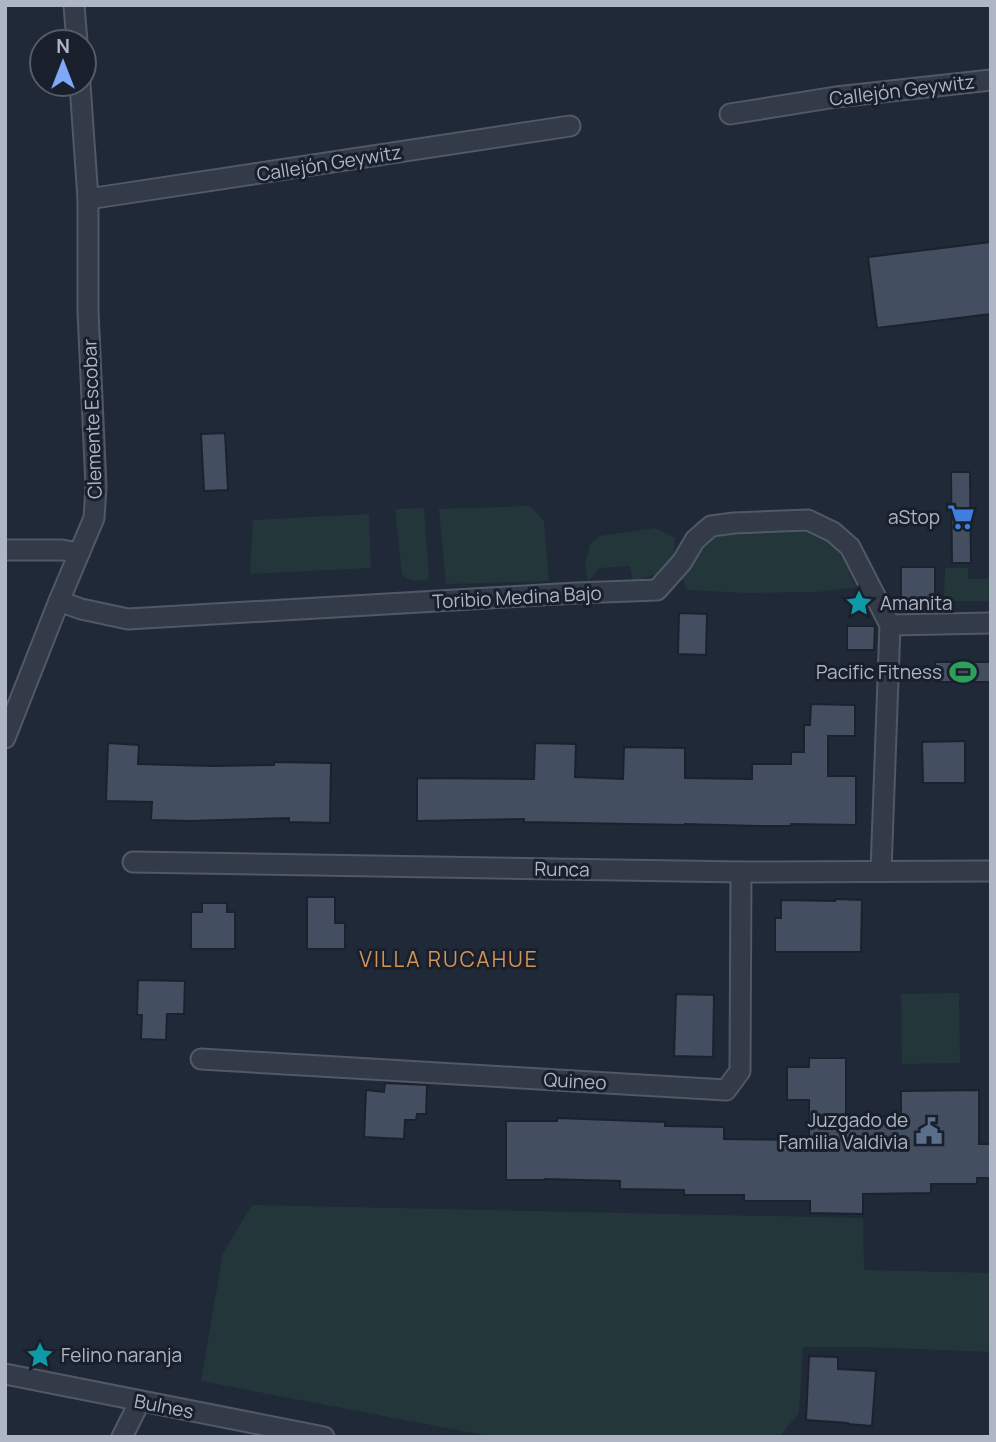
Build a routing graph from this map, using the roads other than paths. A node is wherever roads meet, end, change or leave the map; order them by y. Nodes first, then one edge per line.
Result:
1 (78, 6) edge
2 (77, 28) edge
3 (991, 80) edge
4 (81, 98) edge
5 (730, 114) dead end
6 (570, 126) dead end
7 (88, 200) junction
8 (5, 550) edge
9 (79, 553) junction
10 (59, 601) junction
11 (991, 623) edge
12 (890, 625) junction
13 (5, 737) edge
14 (133, 862) dead end
15 (881, 871) junction
16 (991, 871) edge
17 (741, 872) junction
18 (201, 1059) dead end
19 (5, 1374) edge
20 (140, 1401) junction
21 (122, 1437) edge
22 (324, 1437) edge

1 - 2 street
3 - 5 street, Callejón Geywitz
4 - 7 street, Clemente Escobar
6 - 7 street, Callejón Geywitz
7 - 9 street, Clemente Escobar
8 - 9 street
9 - 10 street, Clemente Escobar
10 - 12 street, Toribio Medina Bajo
10 - 13 street, Clemente Escobar
11 - 12 street
12 - 15 street
14 - 17 street, Runca
15 - 16 street, Runca
15 - 17 street, Runca
17 - 18 street, Quineo
19 - 20 street, Bulnes
20 - 21 street
20 - 22 street, Bulnes

